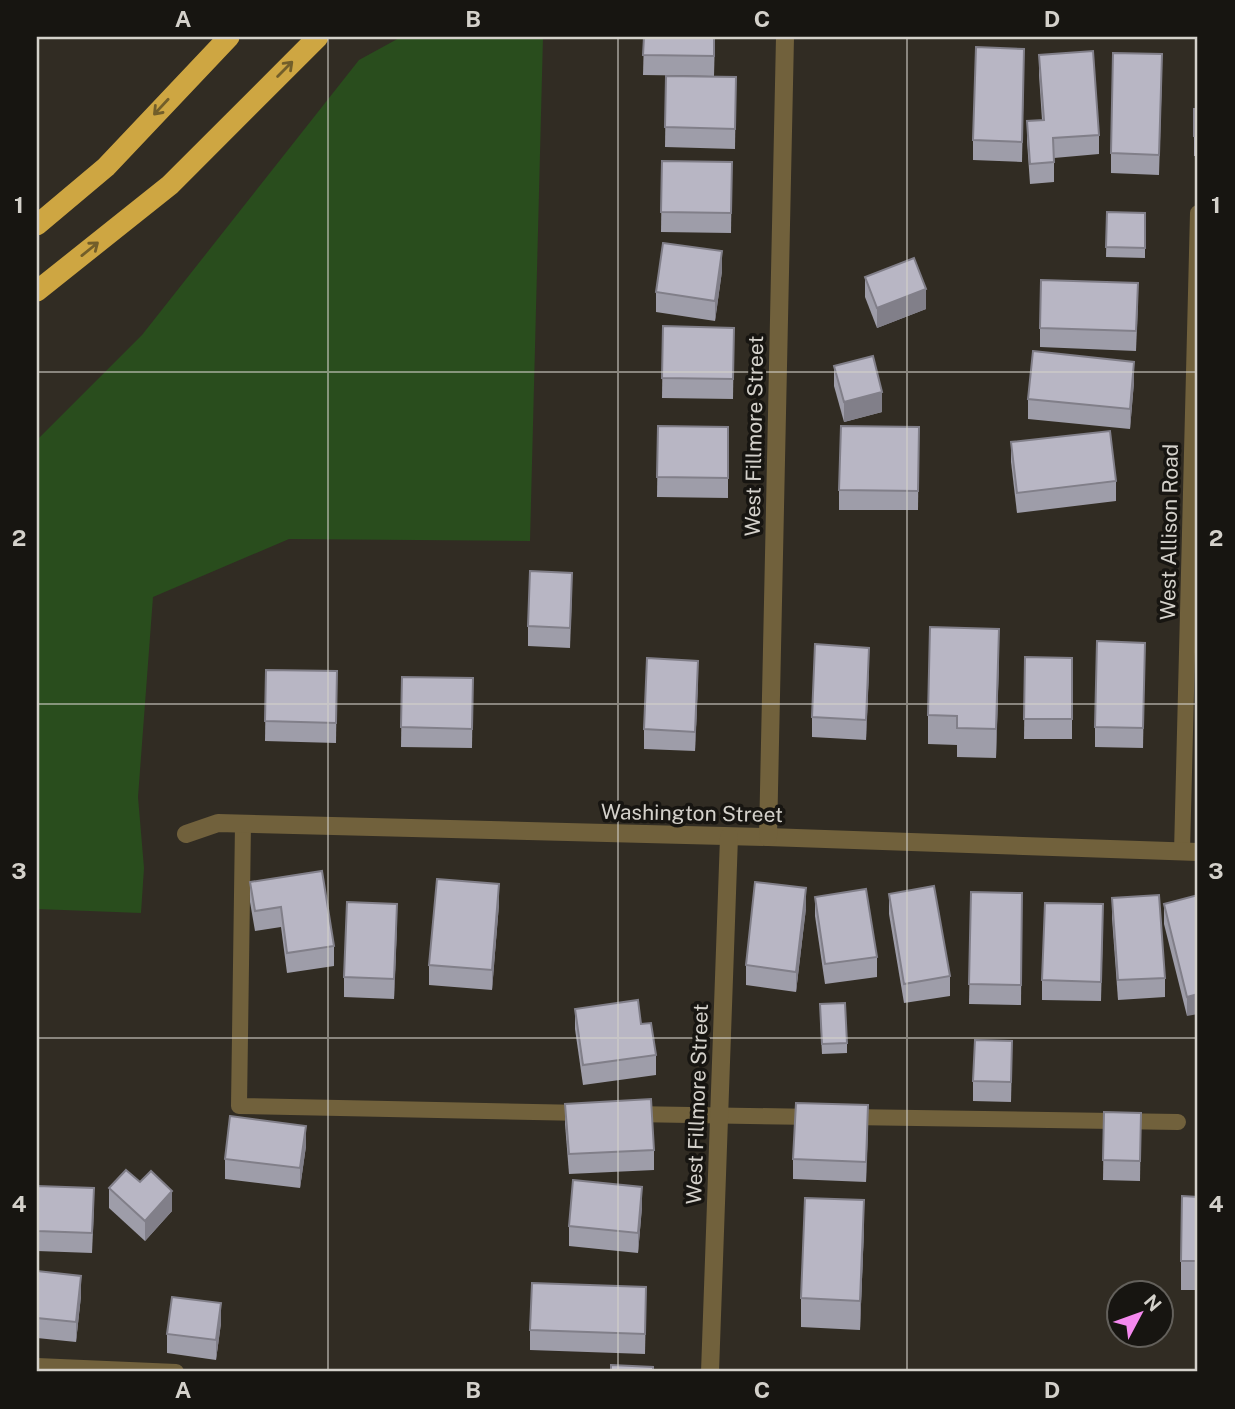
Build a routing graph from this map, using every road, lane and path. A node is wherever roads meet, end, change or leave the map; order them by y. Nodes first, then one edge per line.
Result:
1 (229, 37) edge
2 (318, 37) edge
3 (785, 37) edge
4 (1198, 212) edge
5 (37, 225) edge
6 (37, 291) edge
7 (243, 824) junction
8 (186, 835) dead end
9 (729, 837) junction
10 (768, 837) junction
11 (1190, 852) edge
12 (719, 1115) junction
13 (1178, 1122) dead end
14 (37, 1366) edge
15 (176, 1372) edge
16 (710, 1372) edge

1 -> 5 highway
6 -> 2 highway
3 - 10 street, West Fillmore Street
4 - 11 lane, West Allison Road
7 - 8 street, Washington Street
7 - 9 street, Washington Street
7 - 12 lane
9 - 10 street, Washington Street
9 - 12 street, West Fillmore Street
10 - 11 street, Washington Street
12 - 13 lane
12 - 16 street, West Fillmore Street
14 - 15 lane

